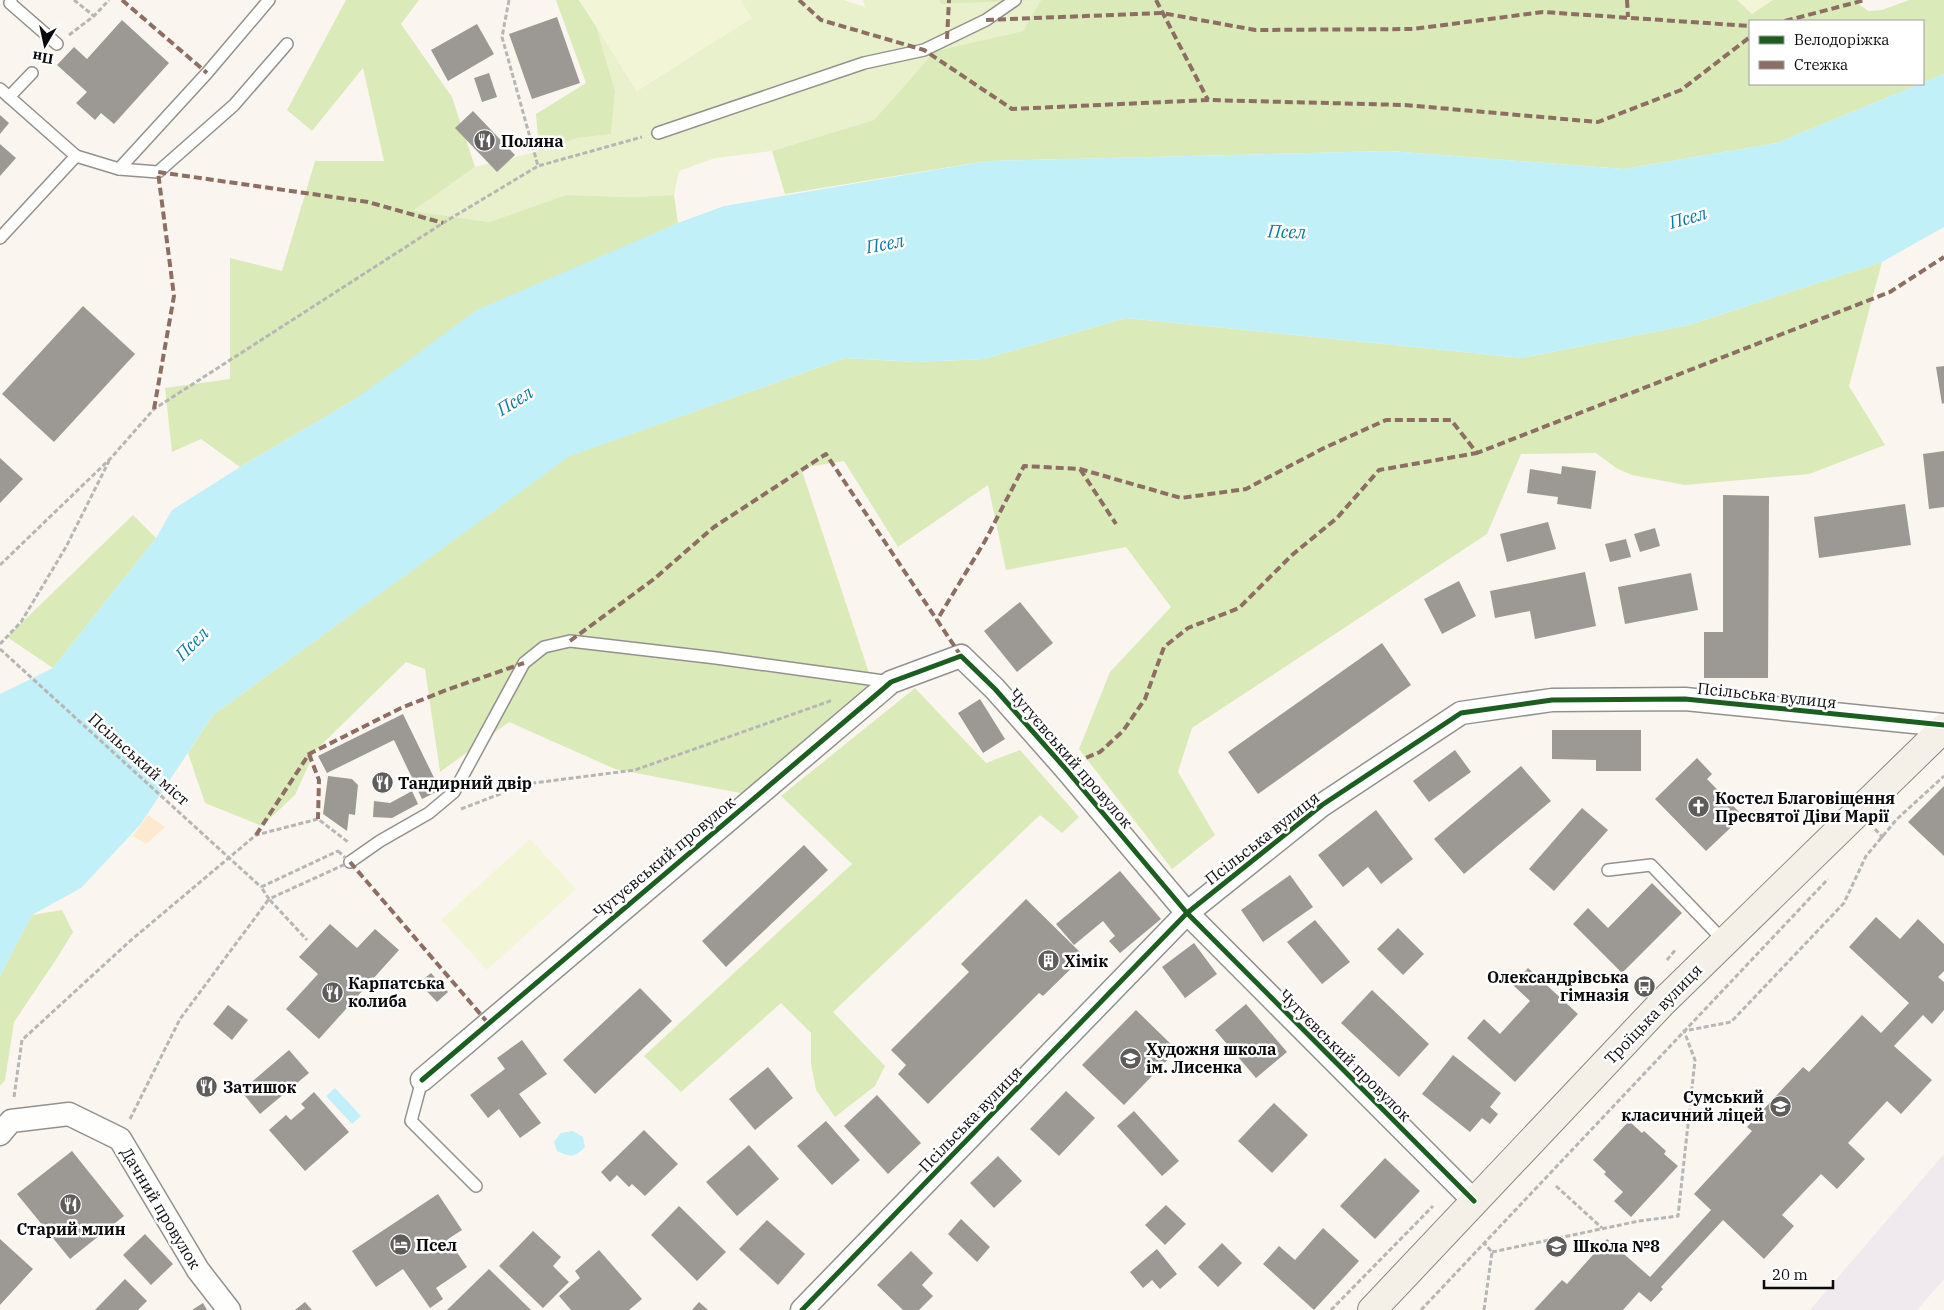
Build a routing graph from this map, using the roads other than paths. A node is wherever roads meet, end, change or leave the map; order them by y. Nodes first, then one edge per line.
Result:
1 (11, 0) edge
2 (269, 0) edge
3 (1015, 0) edge
4 (57, 44) dead end
5 (287, 44) dead end
6 (32, 73) dead end
7 (0, 89) edge
8 (9, 97) junction
9 (658, 133) road end
10 (76, 156) junction
11 (119, 168) junction
12 (0, 238) edge
13 (891, 682) junction
14 (1944, 727) edge
15 (350, 862) road end
16 (1608, 870) dead end
17 (1187, 913) junction
18 (1724, 941) junction
19 (422, 1080) joint
20 (5, 1127) edge
21 (476, 1186) dead end
22 (1474, 1202) junction
23 (229, 1310) edge
24 (802, 1310) edge
25 (1372, 1310) edge

1 - 4 lane
2 - 11 lane
3 - 9 lane
5 - 11 lane
6 - 8 lane
7 - 8 lane
8 - 10 lane
10 - 11 lane
10 - 12 lane
13 - 15 lane
13 - 17 street, Чугуєвський провулок
13 - 19 street, Чугуєвський провулок
14 - 17 street, Псільська вулиця
14 - 18 main road, Троїцька вулиця
16 - 18 lane
17 - 22 street, Чугуєвський провулок
17 - 24 street, Псільська вулиця
18 - 22 main road, Троїцька вулиця
19 - 21 lane
20 - 23 street, Дачний провулок
22 - 25 main road, Троїцька вулиця

